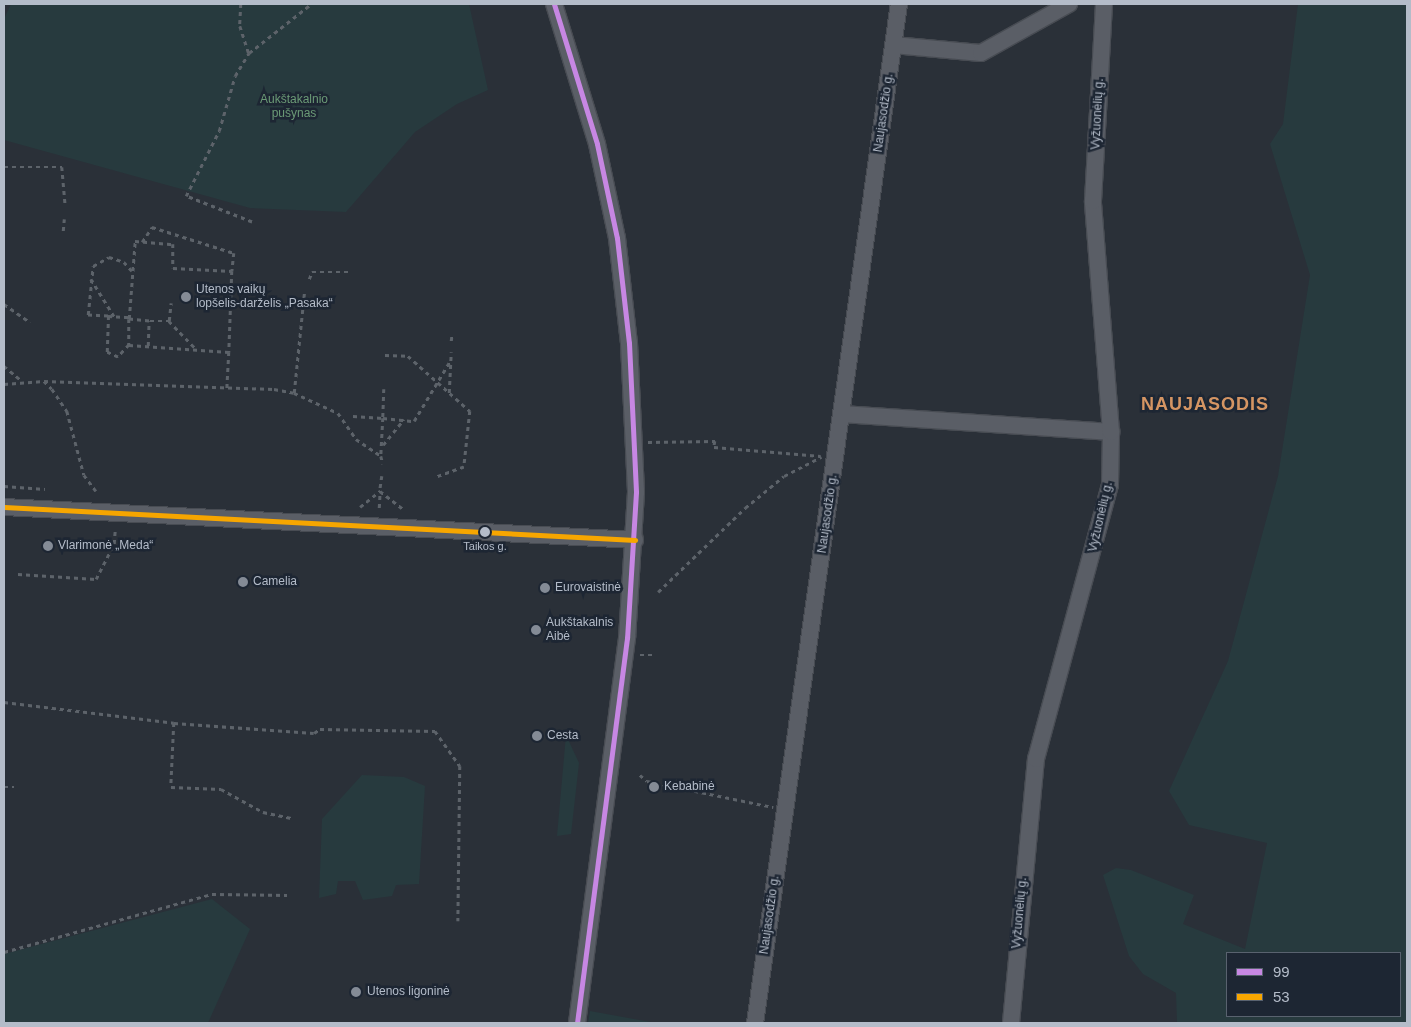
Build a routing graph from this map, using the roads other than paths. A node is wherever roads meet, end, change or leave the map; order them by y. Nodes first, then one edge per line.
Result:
1 (554, 4) edge
2 (899, 4) edge
3 (1069, 4) edge
4 (1104, 4) edge
5 (893, 45) junction
6 (842, 414) junction
7 (1111, 432) junction
8 (4, 507) edge
9 (635, 540) junction
10 (577, 1023) edge
11 (755, 1023) edge
12 (1011, 1023) edge

1 - 9 street
2 - 5 street, Naujasodžio g.
3 - 5 street
4 - 7 street, Vyžuonėlių g.
5 - 6 street, Naujasodžio g.
6 - 7 street
6 - 11 street, Naujasodžio g.
7 - 12 street, Vyžuonėlių g.
8 - 9 street
9 - 10 street

